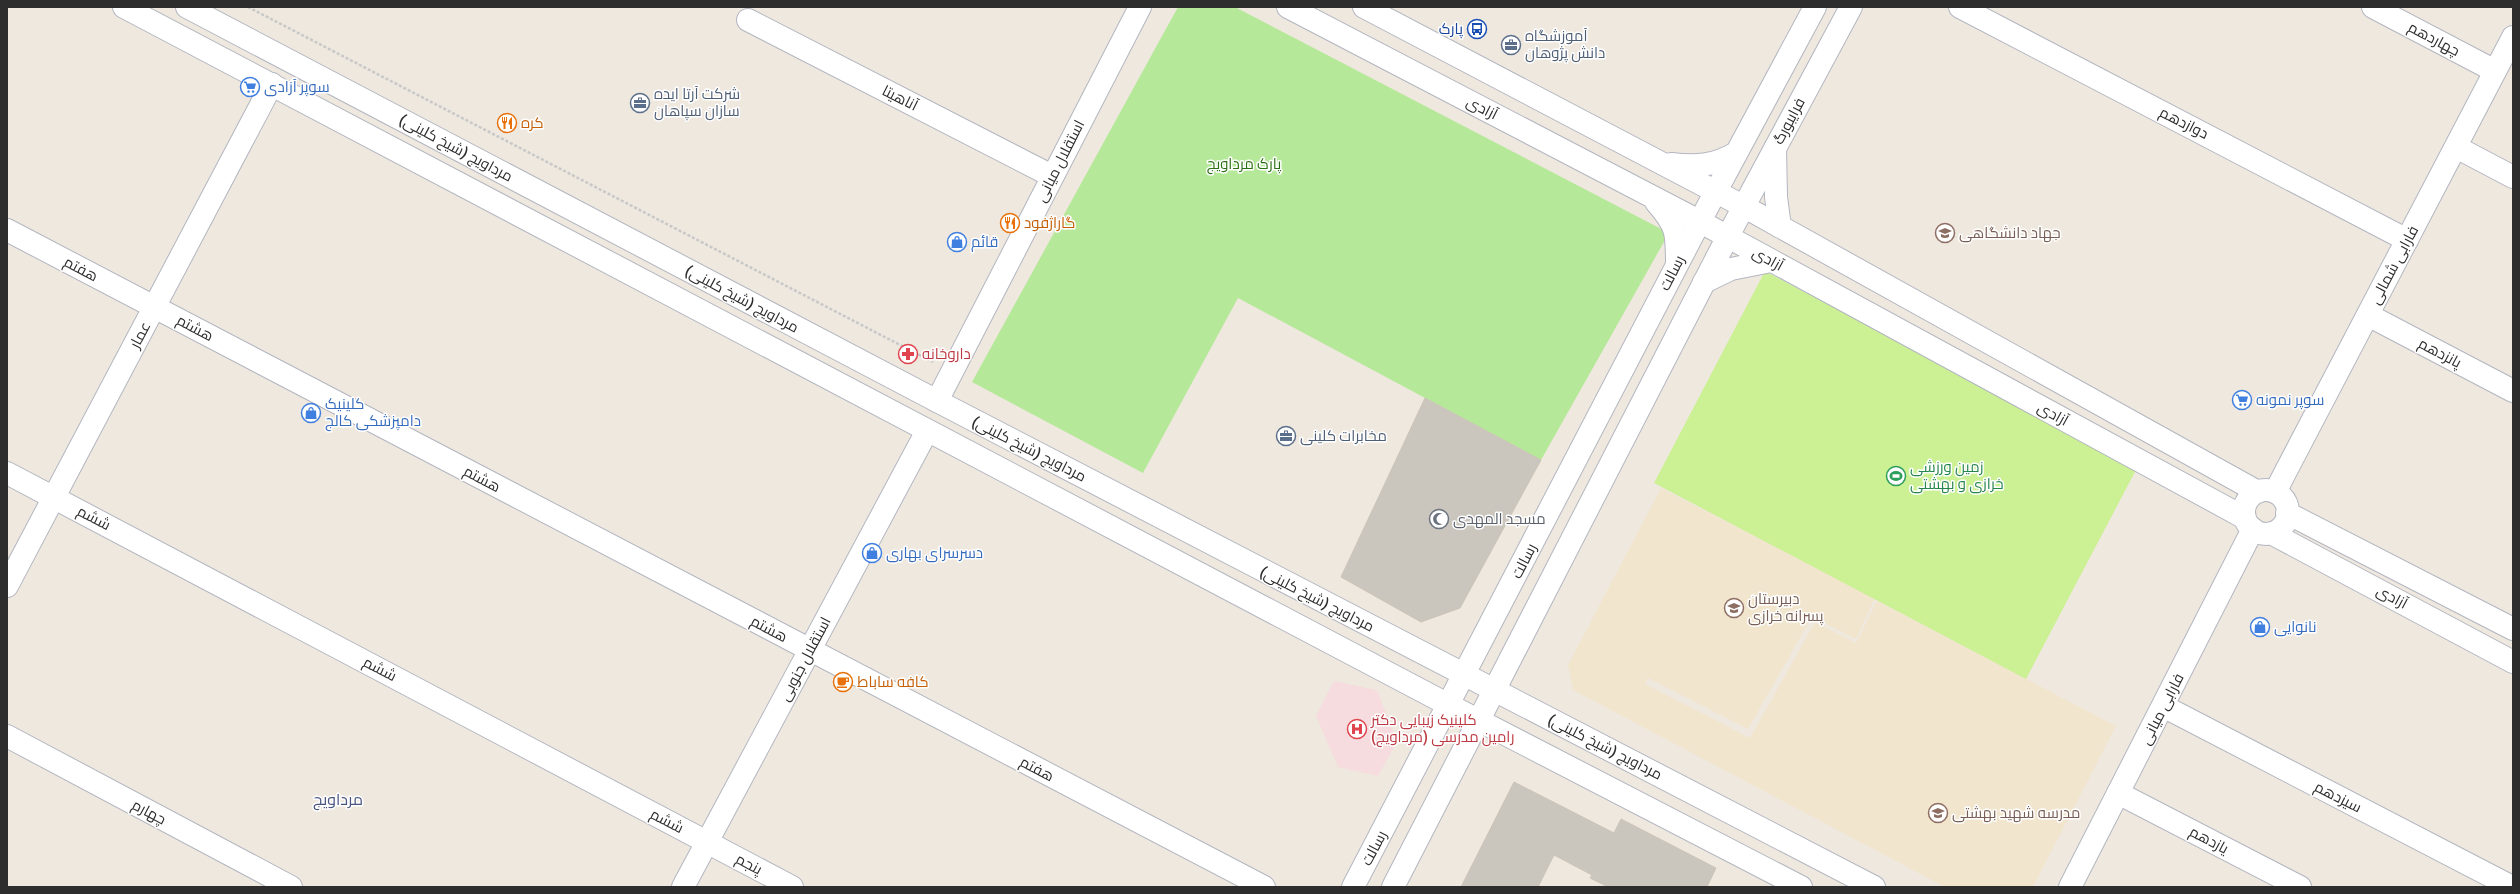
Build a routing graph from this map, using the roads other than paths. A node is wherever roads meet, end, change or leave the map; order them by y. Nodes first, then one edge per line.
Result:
1 (124, 7) edge
2 (187, 7) edge
3 (1140, 7) edge
4 (1288, 7) edge
5 (1364, 7) edge
6 (1815, 7) edge
7 (1851, 7) edge
8 (1960, 7) edge
9 (2372, 7) edge
10 (748, 20) dead end
11 (2513, 37) edge
12 (2495, 71) junction
13 (272, 84) junction
14 (1776, 146) junction
15 (2456, 147) junction
16 (1736, 153) junction
17 (1661, 163) junction
18 (1052, 176) junction
19 (2513, 177) edge
20 (1716, 192) junction
21 (1652, 196) junction
22 (1743, 206) junction
23 (1700, 221) junction
24 (1780, 227) junction
25 (7, 230) edge
26 (1728, 236) junction
27 (2407, 240) junction
28 (1771, 261) junction
29 (1677, 264) junction
30 (1704, 282) junction
31 (155, 307) junction
32 (2368, 315) junction
33 (2513, 392) edge
34 (937, 401) junction
35 (927, 431) junction
36 (7, 473) edge
37 (2266, 492) junction
38 (54, 497) junction
39 (2288, 513) junction
40 (2256, 527) junction
41 (7, 586) edge
42 (2513, 629) edge
43 (810, 650) junction
44 (2513, 662) edge
45 (1464, 676) junction
46 (1494, 691) junction
47 (1450, 705) junction
48 (2164, 706) junction
49 (1480, 721) junction
50 (7, 736) edge
51 (2118, 792) junction
52 (706, 842) junction
53 (291, 887) edge
54 (683, 887) edge
55 (792, 887) edge
56 (1264, 887) edge
57 (1353, 887) edge
58 (1393, 887) edge
59 (1801, 887) edge
60 (1874, 887) edge
61 (2070, 887) edge
62 (2300, 887) edge
63 (2512, 887) edge

1 - 13 street, مرداویج (شیخ کلینی)
2 - 34 street, مرداویج (شیخ کلینی)
3 - 18 street, استقلال میانی
4 - 21 street, آزادی
5 - 17 street, آزادی
6 - 16 street, فرایبورگ
7 - 14 street, فرایبورگ
8 - 27 street, دوازدهم
9 - 12 street, چهاردهم
10 - 18 street, آناهیتا
11 - 12 street, فارابی شمالی
12 - 15 street, فارابی شمالی
13 - 31 street, عمار
13 - 35 street, مرداویج (شیخ کلینی)
14 - 22 street, فرایبورگ
14 - 24 street
15 - 19 street
15 - 27 street, فارابی شمالی
16 - 17 street
16 - 20 street, فرایبورگ
17 - 20 street, آزادی
18 - 34 street, استقلال میانی
20 - 22 street, آزادی
20 - 23 street, رسالت
21 - 23 street, آزادی
21 - 29 street
22 - 24 street, آزادی
22 - 26 street, فرایبورگ
23 - 26 street, آزادی
23 - 29 street, رسالت
24 - 37 street, آزادی
25 - 31 street, هفتم
26 - 28 street, آزادی
26 - 30 street
27 - 32 street, فارابی شمالی
28 - 30 street
28 - 40 street, آزادی
29 - 45 street, رسالت
30 - 46 street
31 - 38 street, عمار
31 - 43 street, هشتم
32 - 33 street, پانزدهم
32 - 37 street, فارابی شمالی
34 - 45 street, مرداویج (شیخ کلینی)
35 - 43 street, استقلال جنوبی
35 - 47 street, مرداویج (شیخ کلینی)
36 - 38 street
37 - 39 street
37 - 40 street
38 - 41 street, عمار
38 - 52 street, ششم
39 - 40 street
39 - 42 street, آزادی
40 - 44 street, آزادی
40 - 48 street, فارابی میانی
43 - 52 street, استقلال جنوبی
43 - 56 street, هفتم
45 - 46 street, مرداویج (شیخ کلینی)
45 - 47 street, رسالت
46 - 49 street
46 - 60 street, مرداویج (شیخ کلینی)
47 - 49 street, مرداویج (شیخ کلینی)
47 - 57 street, رسالت
48 - 51 street, فارابی میانی
48 - 63 street, سیزدهم
49 - 58 street
49 - 59 street, مرداویج (شیخ کلینی)
50 - 53 street, چهارم
51 - 61 street, فارابی میانی
51 - 62 street, یازدهم
52 - 54 street, استقلال جنوبی
52 - 55 street, پنجم

